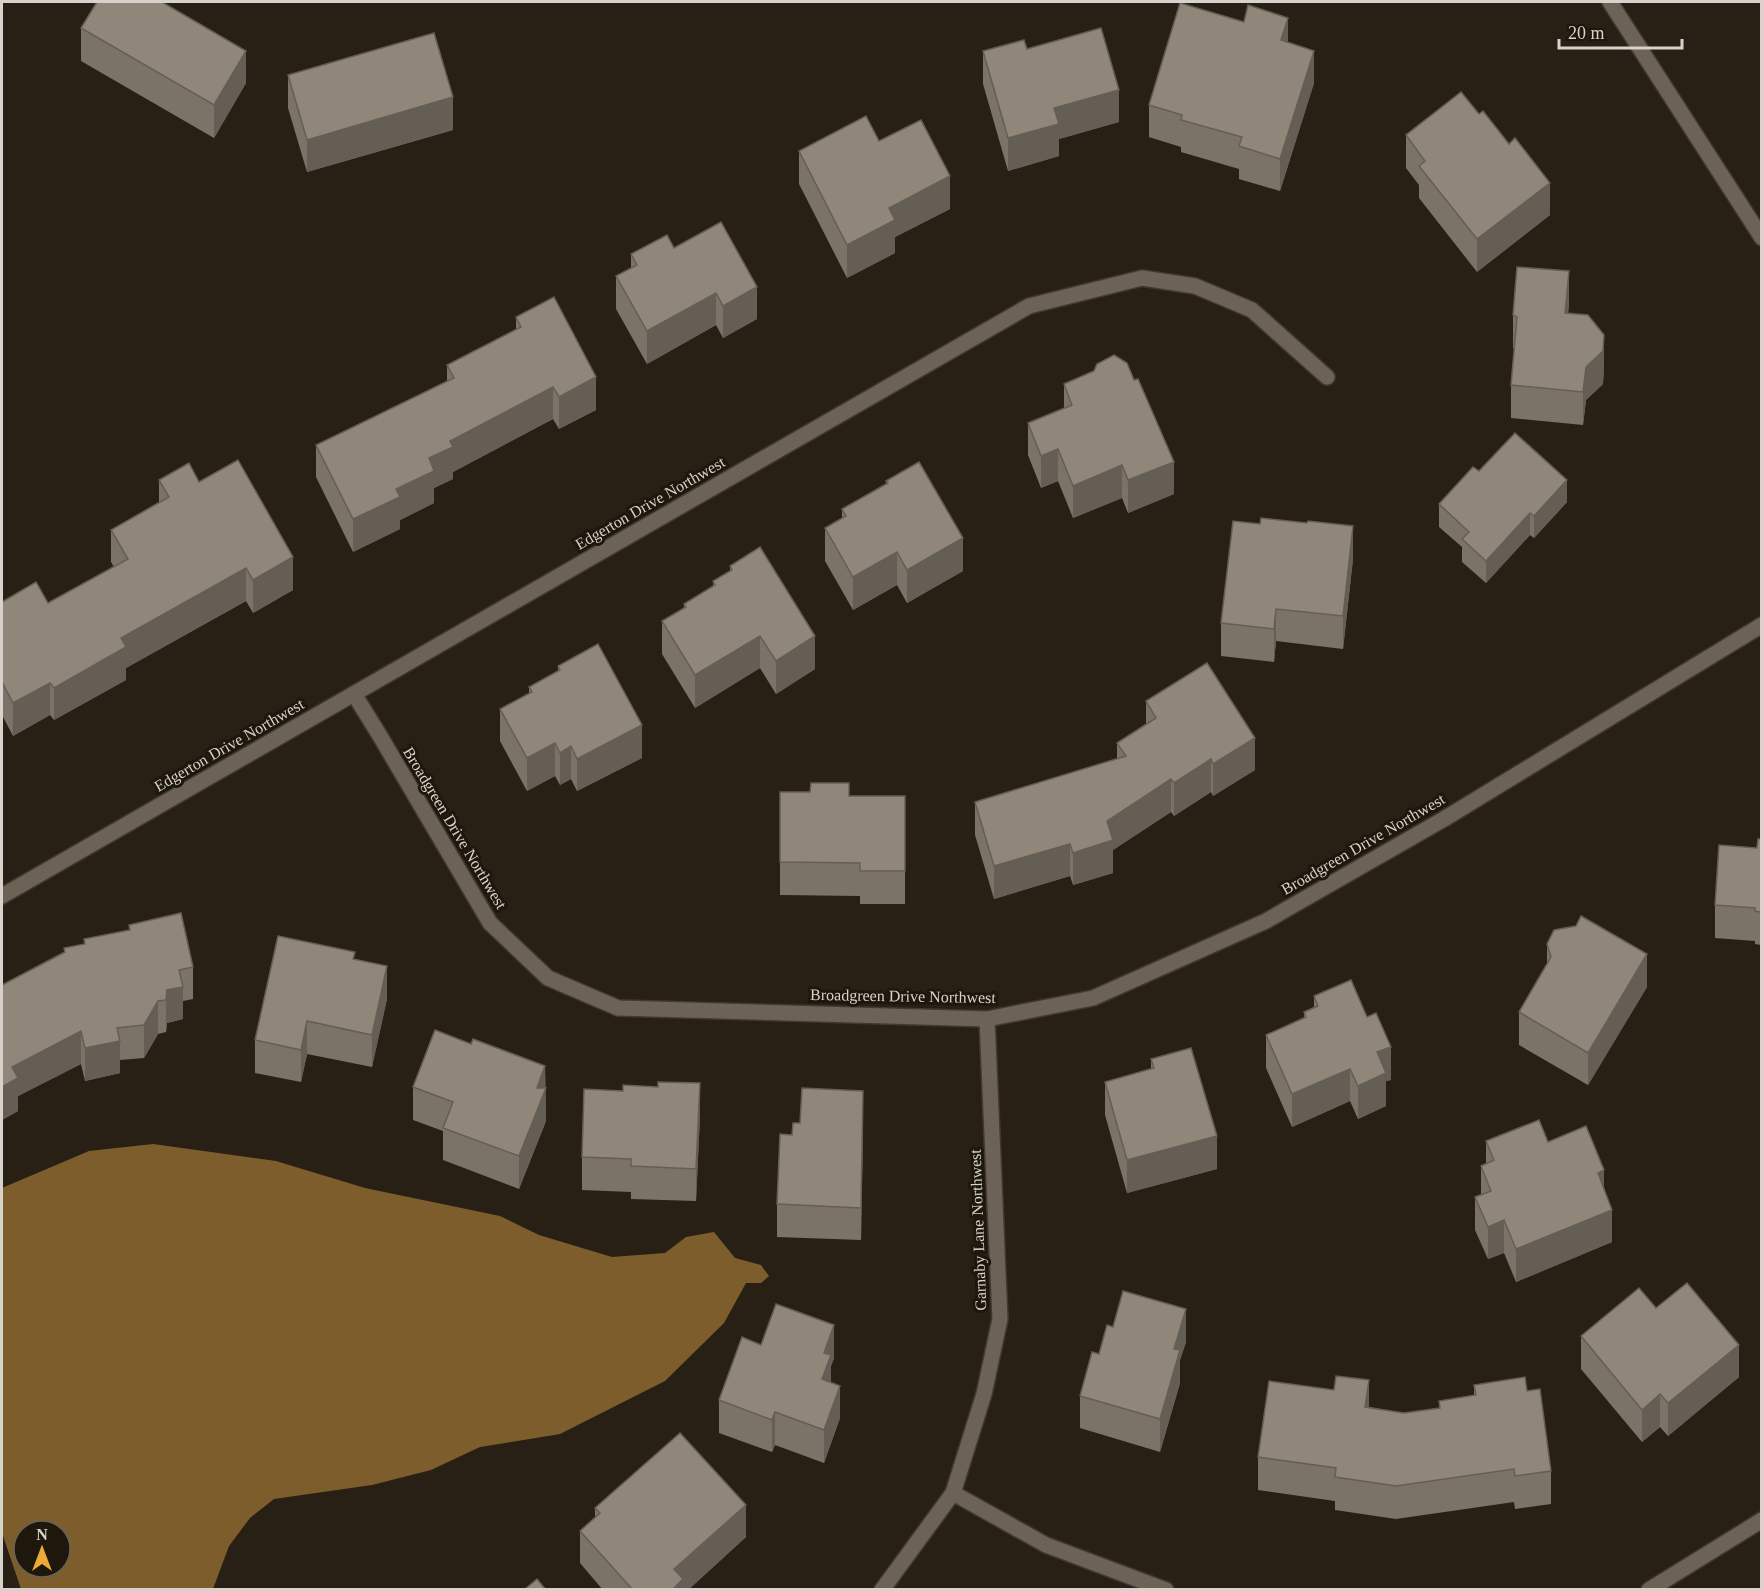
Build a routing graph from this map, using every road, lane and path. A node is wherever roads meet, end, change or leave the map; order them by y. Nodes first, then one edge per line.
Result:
1 (1610, 2) edge
2 (1761, 238) edge
3 (1328, 377) dead end
4 (1761, 625) edge
5 (354, 694) junction
6 (2, 896) edge
7 (987, 1019) junction
8 (953, 1494) junction
9 (1761, 1520) edge
10 (882, 1590) edge
11 (1166, 1590) edge
12 (1649, 1590) edge

1 - 2 street
3 - 5 street, Edgerton Drive Northwest
4 - 7 street, Broadgreen Drive Northwest
5 - 6 street, Edgerton Drive Northwest
5 - 7 street, Broadgreen Drive Northwest
7 - 8 street, Garnaby Lane Northwest
8 - 10 street, Garnaby Lane Northwest
8 - 11 street
9 - 12 street

